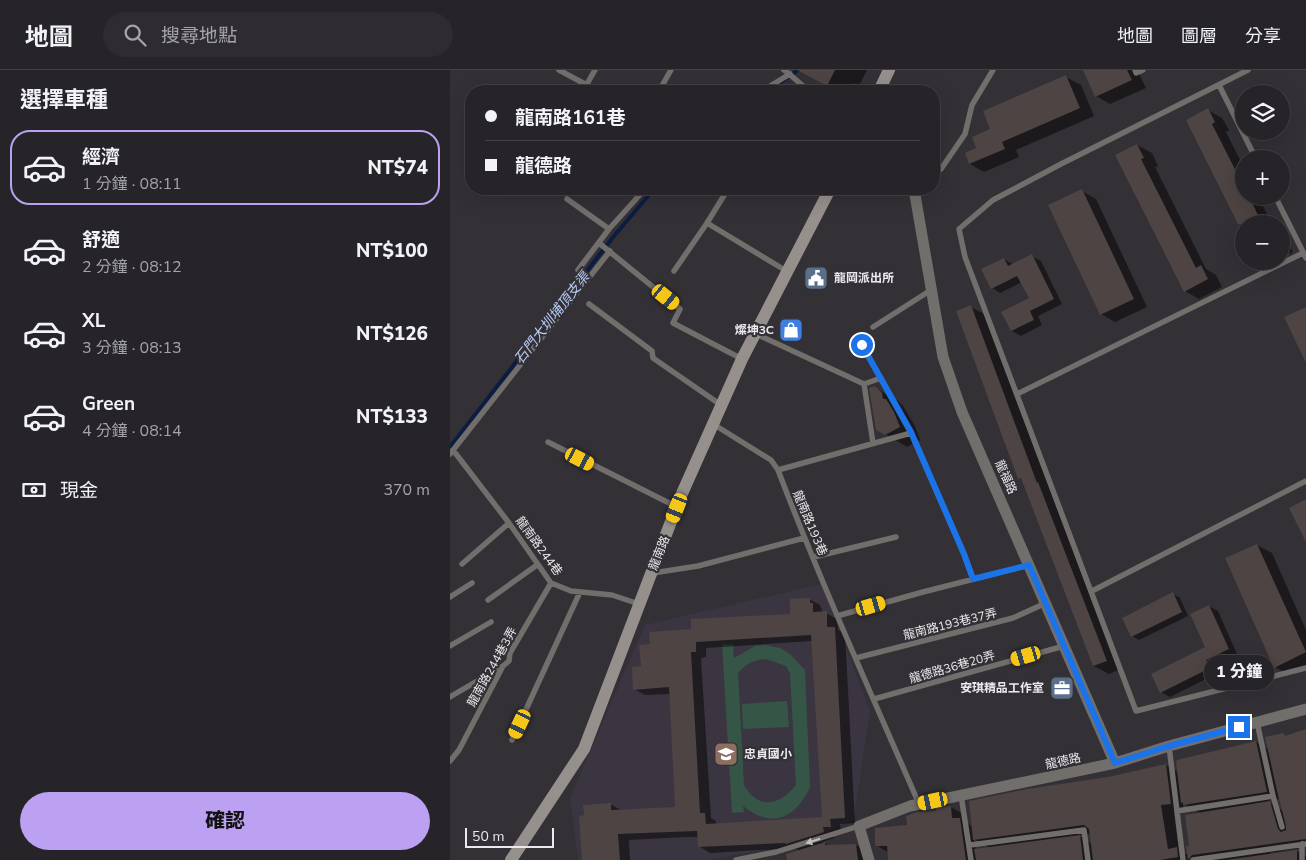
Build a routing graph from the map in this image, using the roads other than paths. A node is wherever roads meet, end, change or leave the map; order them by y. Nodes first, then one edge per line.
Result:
1 (559, 70) edge
2 (595, 70) edge
3 (671, 70) edge
4 (784, 70) edge
5 (889, 70) edge
6 (993, 70) edge
7 (1135, 70) edge
8 (1144, 70) edge
9 (1248, 70) edge
10 (790, 74) junction
11 (587, 85) joint
12 (662, 85) edge
13 (772, 85) edge
14 (799, 85) edge
15 (882, 85) edge
16 (1219, 85) junction
17 (1252, 150) edge
18 (941, 170) dead end
19 (640, 195) edge
20 (724, 195) edge
21 (827, 195) edge
22 (915, 195) edge
23 (567, 199) dead end
24 (1280, 205) edge
25 (707, 223) junction
26 (610, 230) junction
27 (599, 243) junction
28 (610, 251) junction
29 (1305, 255) edge
30 (578, 270) dead end
31 (674, 271) dead end
32 (788, 272) junction
33 (931, 290) junction
34 (588, 304) dead end
35 (873, 327) dead end
36 (756, 334) junction
37 (862, 345) dead end
38 (742, 359) junction
39 (881, 378) junction
40 (864, 384) junction
41 (1017, 394) junction
42 (721, 405) junction
43 (713, 424) junction
44 (911, 432) junction
45 (548, 442) dead end
46 (873, 443) junction
47 (452, 452) edge
48 (778, 470) junction
49 (1306, 481) edge
50 (677, 508) junction
51 (509, 523) junction
52 (896, 537) dead end
53 (804, 538) junction
54 (814, 557) junction
55 (462, 564) dead end
56 (537, 565) junction
57 (1029, 565) junction
58 (651, 573) junction
59 (973, 579) junction
60 (472, 583) dead end
61 (551, 583) junction
62 (1092, 591) junction
63 (580, 592) junction
64 (450, 597) edge
65 (488, 600) dead end
66 (639, 604) junction
67 (1046, 604) junction
68 (837, 616) junction
69 (491, 622) dead end
70 (450, 646) edge
71 (1064, 646) junction
72 (856, 658) junction
73 (503, 666) junction
74 (1306, 668) edge
75 (450, 697) edge
76 (874, 699) junction
77 (1305, 712) edge
78 (1257, 722) junction
79 (512, 740) dead end
80 (1169, 746) junction
81 (450, 761) edge
82 (1115, 763) junction
83 (961, 795) junction
84 (1273, 796) junction
85 (919, 804) junction
86 (1177, 811) junction
87 (859, 826) junction
88 (1282, 827) dead end
89 (1304, 844) edge
90 (970, 845) junction
91 (770, 857) edge
92 (511, 860) edge
93 (736, 860) edge
94 (869, 860) edge
95 (971, 860) edge
96 (1088, 860) edge
97 (1183, 860) edge
98 (1193, 860) edge
99 (1302, 860) edge

1 - 11 lane
2 - 11 lane
3 - 12 lane
4 - 10 lane
5 - 15 main road
6 - 18 lane
7 - 8 lane
9 - 16 lane
10 - 13 lane
10 - 14 lane
16 - 17 lane
16 - 41 lane
19 - 26 lane
20 - 25 lane
21 - 32 main road, 龍南路
22 - 33 street, 龍福路
23 - 26 lane
24 - 29 lane
25 - 31 lane
25 - 32 lane
26 - 27 lane
27 - 28 lane
27 - 30 lane
28 - 38 lane
28 - 47 lane
29 - 41 lane
32 - 36 main road, 龍南路
33 - 35 lane
33 - 57 street, 龍福路
34 - 42 lane
36 - 38 main road, 龍南路
36 - 40 lane
37 - 39 lane
38 - 42 main road, 龍南路
39 - 40 lane
39 - 44 lane
40 - 46 lane
41 - 62 lane
42 - 43 main road, 龍南路
43 - 48 lane, 龍南路193巷
43 - 50 main road, 龍南路
44 - 46 lane
44 - 59 lane
45 - 50 lane
46 - 48 lane
47 - 51 lane, 龍南路244巷
48 - 53 lane, 龍南路193巷
49 - 62 lane
50 - 58 main road, 龍南路
51 - 55 lane
51 - 56 lane, 龍南路244巷
52 - 54 lane
53 - 54 lane, 龍南路193巷
53 - 58 lane
54 - 68 lane, 龍南路193巷
56 - 61 lane, 龍南路244巷
56 - 65 lane
57 - 59 lane
57 - 67 street, 龍福路
58 - 66 main road, 龍南路
59 - 68 lane
60 - 64 lane
61 - 63 lane, 龍南路244巷
61 - 73 lane, 龍南路244巷3弄
62 - 74 lane
63 - 66 lane, 龍南路244巷
63 - 79 lane
66 - 92 main road, 龍南路
67 - 71 street, 龍福路
67 - 72 lane, 龍南路193巷37弄
68 - 72 lane, 龍南路193巷
69 - 70 lane
71 - 76 lane, 龍德路36巷20弄
71 - 82 street, 龍福路
72 - 76 lane, 龍南路193巷
73 - 75 lane
73 - 81 lane, 龍南路244巷3弄
76 - 85 lane, 龍南路193巷
77 - 78 street, 龍德路
78 - 80 street, 龍德路
78 - 84 lane
80 - 82 street, 龍德路
80 - 86 lane
82 - 83 street, 龍德路
83 - 85 street, 龍德路
83 - 90 lane
84 - 86 lane
84 - 88 lane
85 - 87 street, 龍德路
86 - 97 lane
87 -> 91 lane
87 - 94 street
89 - 98 lane
89 - 99 lane
90 - 95 lane
90 - 96 lane
91 - 93 lane

